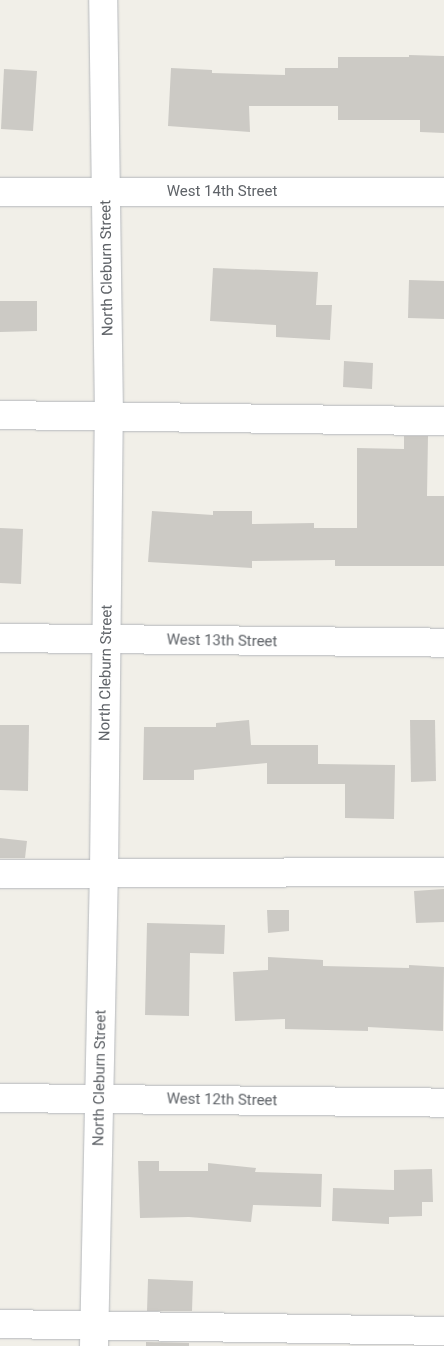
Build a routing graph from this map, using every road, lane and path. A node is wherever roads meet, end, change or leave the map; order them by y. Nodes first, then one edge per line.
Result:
1 (103, 0) edge
2 (0, 192) edge
3 (106, 192) junction
4 (444, 192) edge
5 (0, 415) edge
6 (109, 416) junction
7 (444, 421) edge
8 (0, 638) edge
9 (106, 639) junction
10 (444, 643) edge
11 (444, 872) edge
12 (0, 874) edge
13 (104, 874) junction
14 (0, 1098) edge
15 (100, 1099) junction
16 (444, 1103) edge
17 (0, 1324) edge
18 (444, 1331) edge
19 (94, 1336) edge

1 - 3 street, North Cleburn Street
2 - 3 street, West 14th Street
3 - 4 street, West 14th Street
3 - 6 street, North Cleburn Street
5 - 6 street
6 - 7 street
6 - 9 street, North Cleburn Street
8 - 9 street, West 13th Street
9 - 10 street, West 13th Street
9 - 13 street, North Cleburn Street
11 - 13 street
12 - 13 street
13 - 15 street, North Cleburn Street
14 - 15 street, West 12th Street
15 - 16 street, West 12th Street
15 - 19 street, North Cleburn Street
17 - 19 street
18 - 19 street

